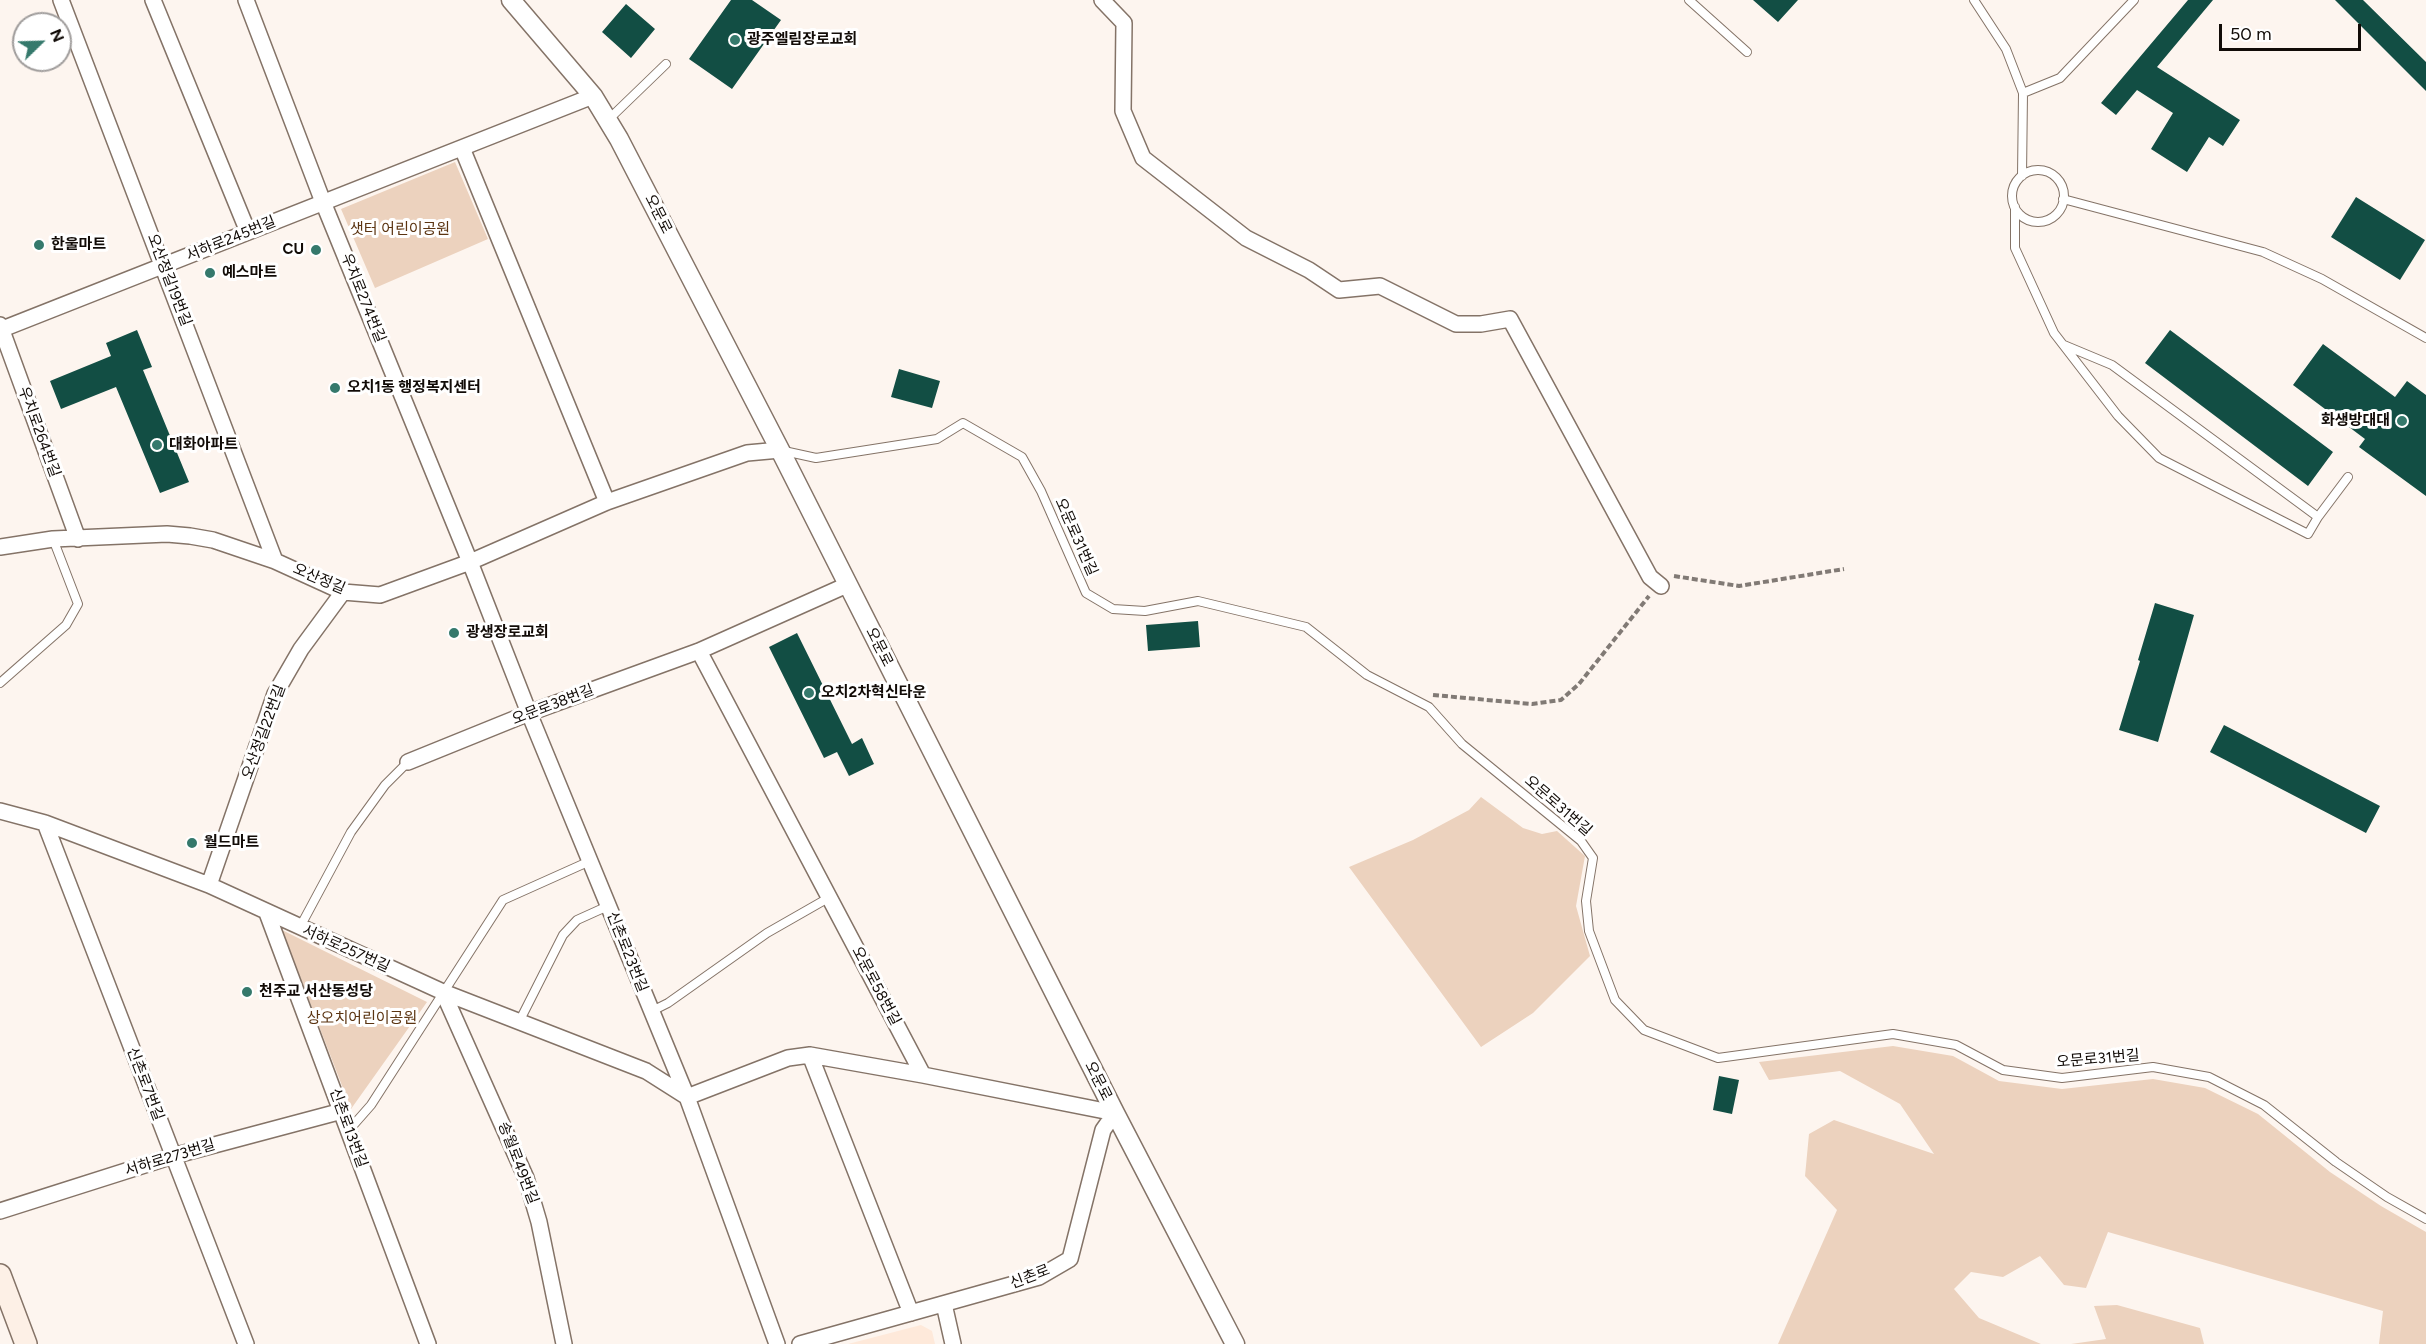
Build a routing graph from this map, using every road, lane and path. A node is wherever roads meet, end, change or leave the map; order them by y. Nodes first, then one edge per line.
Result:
1 (61, 0) edge
2 (153, 0) edge
3 (246, 0) edge
4 (511, 0) edge
5 (1102, 0) edge
6 (1689, 0) edge
7 (1974, 0) edge
8 (2133, 0) edge
9 (1747, 52) dead end
10 (666, 64) dead end
11 (2023, 93) junction
12 (593, 96) junction
13 (608, 120) junction
14 (462, 148) junction
15 (2022, 176) junction
16 (2063, 199) junction
17 (324, 202) junction
18 (2015, 207) junction
19 (248, 232) junction
20 (164, 266) junction
21 (1, 328) edge
22 (2426, 338) edge
23 (2063, 345) junction
24 (780, 450) junction
25 (2348, 477) dead end
26 (607, 501) junction
27 (2318, 516) junction
28 (53, 539) junction
29 (78, 539) junction
30 (0, 547) edge
31 (275, 561) junction
32 (471, 562) junction
33 (1844, 569) dead end
34 (847, 585) junction
35 (1661, 586) junction
36 (343, 592) junction
37 (699, 651) junction
38 (0, 683) edge
39 (1397, 691) junction
40 (529, 713) junction
41 (408, 762) joint
42 (0, 811) edge
43 (45, 823) junction
44 (590, 861) junction
45 (209, 885) junction
46 (830, 897) junction
47 (608, 906) junction
48 (267, 913) junction
49 (300, 928) junction
50 (443, 992) junction
51 (652, 1011) junction
52 (519, 1022) junction
53 (810, 1055) junction
54 (923, 1075) junction
55 (687, 1097) junction
56 (342, 1111) junction
57 (1114, 1113) junction
58 (349, 1130) junction
59 (172, 1156) junction
60 (0, 1211) edge
61 (2426, 1219) edge
62 (0, 1275) edge
63 (944, 1304) junction
64 (911, 1313) junction
65 (26, 1344) edge
66 (246, 1344) edge
67 (428, 1344) edge
68 (564, 1344) edge
69 (777, 1344) edge
70 (800, 1344) edge
71 (953, 1344) edge
72 (1236, 1344) edge

1 - 20 street, 오산정길19번길
2 - 19 street
3 - 17 street, 우치로274번길
4 - 12 street, 오문로
5 - 35 street
6 - 9 lane
7 - 11 lane
8 - 11 lane
10 - 13 lane
11 - 15 lane
12 - 13 street, 오문로
12 - 14 street, 서하로245번길
13 - 24 street, 오문로
14 - 17 street, 서하로245번길
14 - 26 street
15 - 16 lane
15 - 18 lane
16 - 18 lane
16 - 22 lane
17 - 19 street, 서하로245번길
17 - 32 street, 우치로274번길
18 - 23 lane
19 - 20 street, 서하로245번길
20 - 21 street, 서하로245번길
20 - 31 street, 오산정길19번길
21 - 29 street, 우치로264번길
23 - 27 lane
23 - 27 lane
24 - 26 street, 오산정길
24 - 34 street, 오문로
24 - 39 lane, 오문로31번길
25 - 27 lane
26 - 32 street, 오산정길
28 - 29 street, 오산정길
28 - 30 street, 오산정길
28 - 38 lane
29 - 31 street, 오산정길
31 - 36 street, 오산정길
32 - 36 street, 오산정길
32 - 40 street, 신촌로23번길
33 - 35 path
34 - 37 street, 오문로38번길
34 - 57 street, 오문로
35 - 39 path
36 - 45 street, 오산정길22번길
37 - 40 street, 오문로38번길
37 - 46 street
39 - 61 lane, 오문로31번길
40 - 41 street, 오문로38번길
40 - 44 street, 신촌로23번길
41 - 49 lane
42 - 43 street, 서하로257번길
43 - 45 street, 서하로257번길
43 - 59 street, 신촌로7번길
44 - 47 street, 신촌로23번길
44 - 50 lane
45 - 48 street, 서하로257번길
46 - 51 lane
46 - 54 street, 오문로58번길
47 - 51 street, 신촌로23번길
47 - 52 lane
48 - 49 street, 서하로257번길
48 - 56 street, 신촌로13번길
49 - 50 street, 서하로257번길
50 - 52 street, 서하로257번길
50 - 58 lane
50 - 68 street, 송월로49번길
51 - 55 street, 신촌로23번길
52 - 55 street, 서하로257번길
53 - 54 street
53 - 55 street
53 - 64 street
54 - 57 street
55 - 69 street, 신촌로23번길
56 - 58 street, 신촌로13번길
56 - 59 street, 서하로273번길
57 - 63 street, 신촌로
57 - 72 street, 오문로
58 - 67 street, 신촌로13번길
59 - 60 street, 서하로273번길
59 - 66 street, 신촌로7번길
62 - 65 main road
63 - 64 street, 신촌로
63 - 71 street
64 - 70 street, 신촌로

